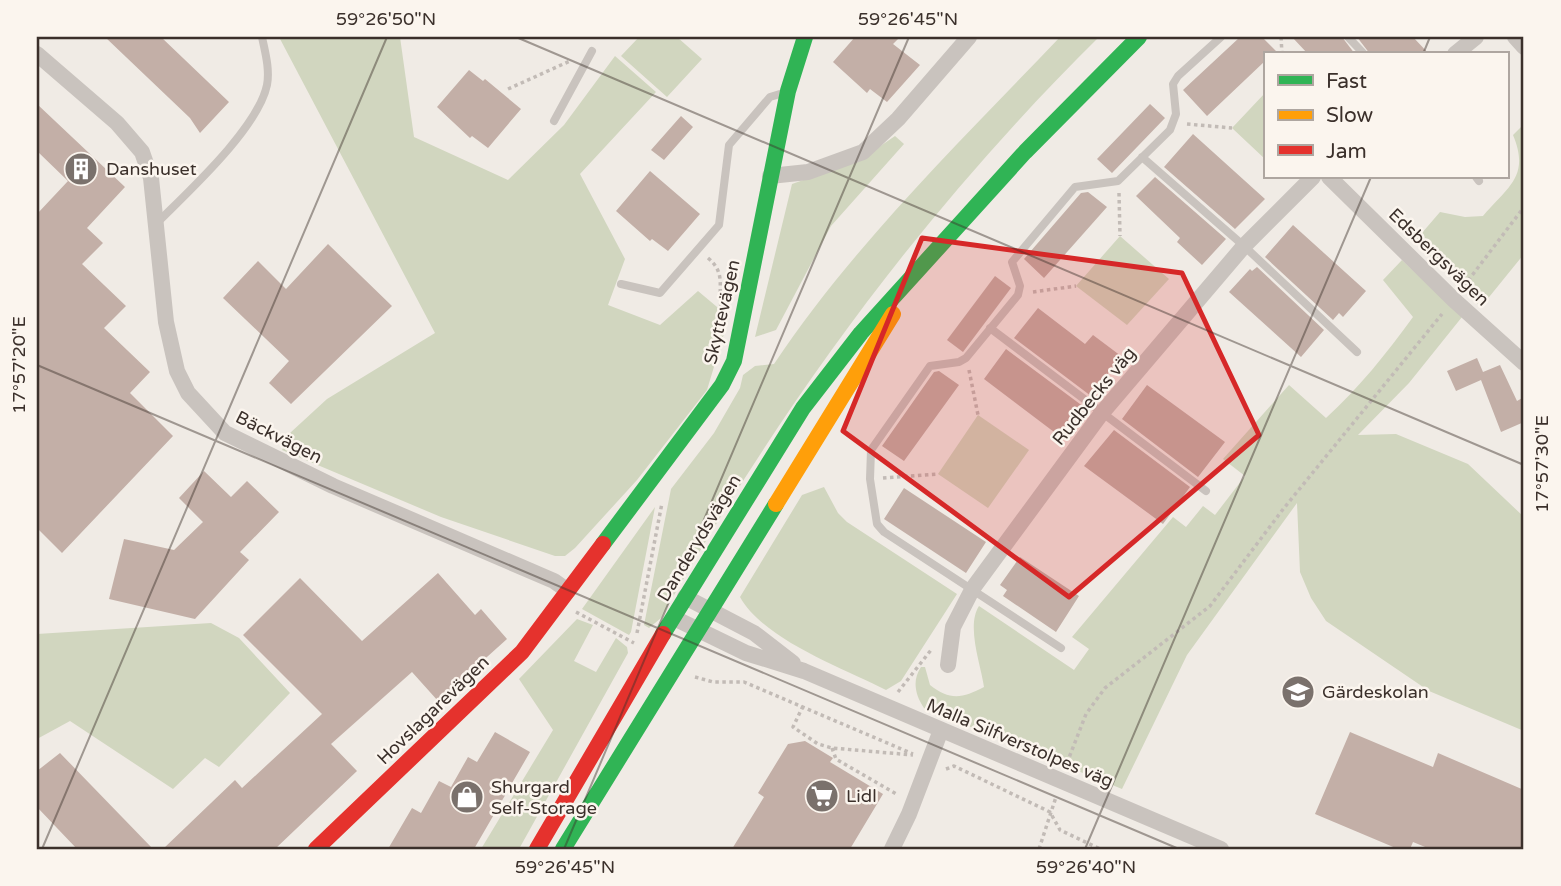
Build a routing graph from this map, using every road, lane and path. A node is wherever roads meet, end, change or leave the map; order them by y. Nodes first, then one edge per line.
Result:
1 (262, 37) edge
2 (805, 37) edge
3 (969, 37) edge
4 (1139, 37) edge
5 (1221, 37) edge
6 (1348, 37) edge
7 (1476, 37) edge
8 (1515, 37) edge
9 (1524, 47) edge
10 (592, 51) joint
11 (1362, 52) edge
12 (1457, 52) edge
13 (38, 57) edge
14 (508, 89) dead end
15 (788, 91) junction
16 (554, 121) dead end
17 (1175, 123) junction
18 (1232, 128) dead end
19 (1143, 157) junction
20 (770, 176) junction
21 (1312, 178) edge
22 (1330, 178) edge
23 (1118, 181) junction
24 (1524, 207) edge
25 (155, 224) junction
26 (1120, 236) dead end
27 (1244, 246) junction
28 (698, 249) junction
29 (923, 267) junction
30 (621, 284) dead end
31 (1076, 286) dead end
32 (1017, 295) junction
33 (1454, 300) junction
34 (742, 320) junction
35 (990, 328) junction
36 (1357, 352) dead end
37 (967, 358) junction
38 (1524, 363) edge
39 (1101, 414) junction
40 (978, 415) dead end
41 (938, 474) dead end
42 (870, 479) junction
43 (1206, 491) dead end
44 (663, 500) dead end
45 (972, 588) junction
46 (568, 591) junction
47 (685, 597) junction
48 (575, 611) dead end
49 (711, 611) junction
50 (674, 618) junction
51 (953, 626) junction
52 (699, 631) junction
53 (1061, 648) dead end
54 (948, 665) dead end
55 (804, 671) junction
56 (695, 677) dead end
57 (898, 692) dead end
58 (803, 706) junction
59 (941, 730) junction
60 (832, 748) junction
61 (944, 770) dead end
62 (1061, 782) junction
63 (900, 796) dead end
64 (1050, 811) junction
65 (898, 847) edge
66 (316, 849) edge
67 (537, 849) edge
68 (563, 849) edge
69 (1039, 849) edge
70 (1100, 849) edge
71 (1221, 849) edge

1 - 25 lane
2 - 15 main road, Skyttevägen
3 - 20 street
4 - 29 main road, Danderydsvägen
5 - 17 lane
6 - 11 lane
7 - 12 street
8 - 9 street
10 - 14 path
10 - 16 lane
13 - 25 street, Bäckvägen
15 - 20 main road, Skyttevägen
15 - 28 lane
17 - 18 path
17 - 19 lane
19 - 23 lane
19 - 27 lane
20 - 34 main road, Skyttevägen
21 - 27 street, Rudbecks väg
22 - 33 street, Edsbergsvägen
23 - 26 path
23 - 32 lane
24 - 33 path
25 - 46 street, Bäckvägen
27 - 36 lane
27 - 39 street, Rudbecks väg
28 - 30 lane
28 - 34 path
29 - 47 main road, Danderydsvägen
29 - 49 main road, Danderydsvägen
31 - 32 path
32 - 35 lane
33 - 38 street, Edsbergsvägen
33 - 62 path
34 - 46 main road, Skyttevägen
35 - 37 lane
35 - 39 lane
37 - 40 path
37 - 42 lane
39 - 43 lane
39 - 45 street, Rudbecks väg
41 - 42 path
42 - 45 lane
44 - 48 path
45 - 51 street, Rudbecks väg
45 - 53 lane
46 - 66 main road, Hovslagarevägen
47 - 49 street, Malla Silfverstolpes väg
47 - 50 main road, Danderydsvägen
49 - 52 main road, Danderydsvägen
49 - 55 street, Malla Silfverstolpes väg
50 - 52 street, Malla Silfverstolpes väg
50 - 67 main road, Danderydsvägen
51 - 54 street, Rudbecks väg
51 - 57 path
52 - 55 street, Malla Silfverstolpes väg
52 - 68 main road, Danderydsvägen
55 - 59 street, Malla Silfverstolpes väg
56 - 58 path
58 - 60 path
58 - 60 path
59 - 62 street, Malla Silfverstolpes väg
59 - 65 street
60 - 63 path
61 - 64 path
62 - 64 path
62 - 71 street, Malla Silfverstolpes väg
64 - 69 path
64 - 70 path

